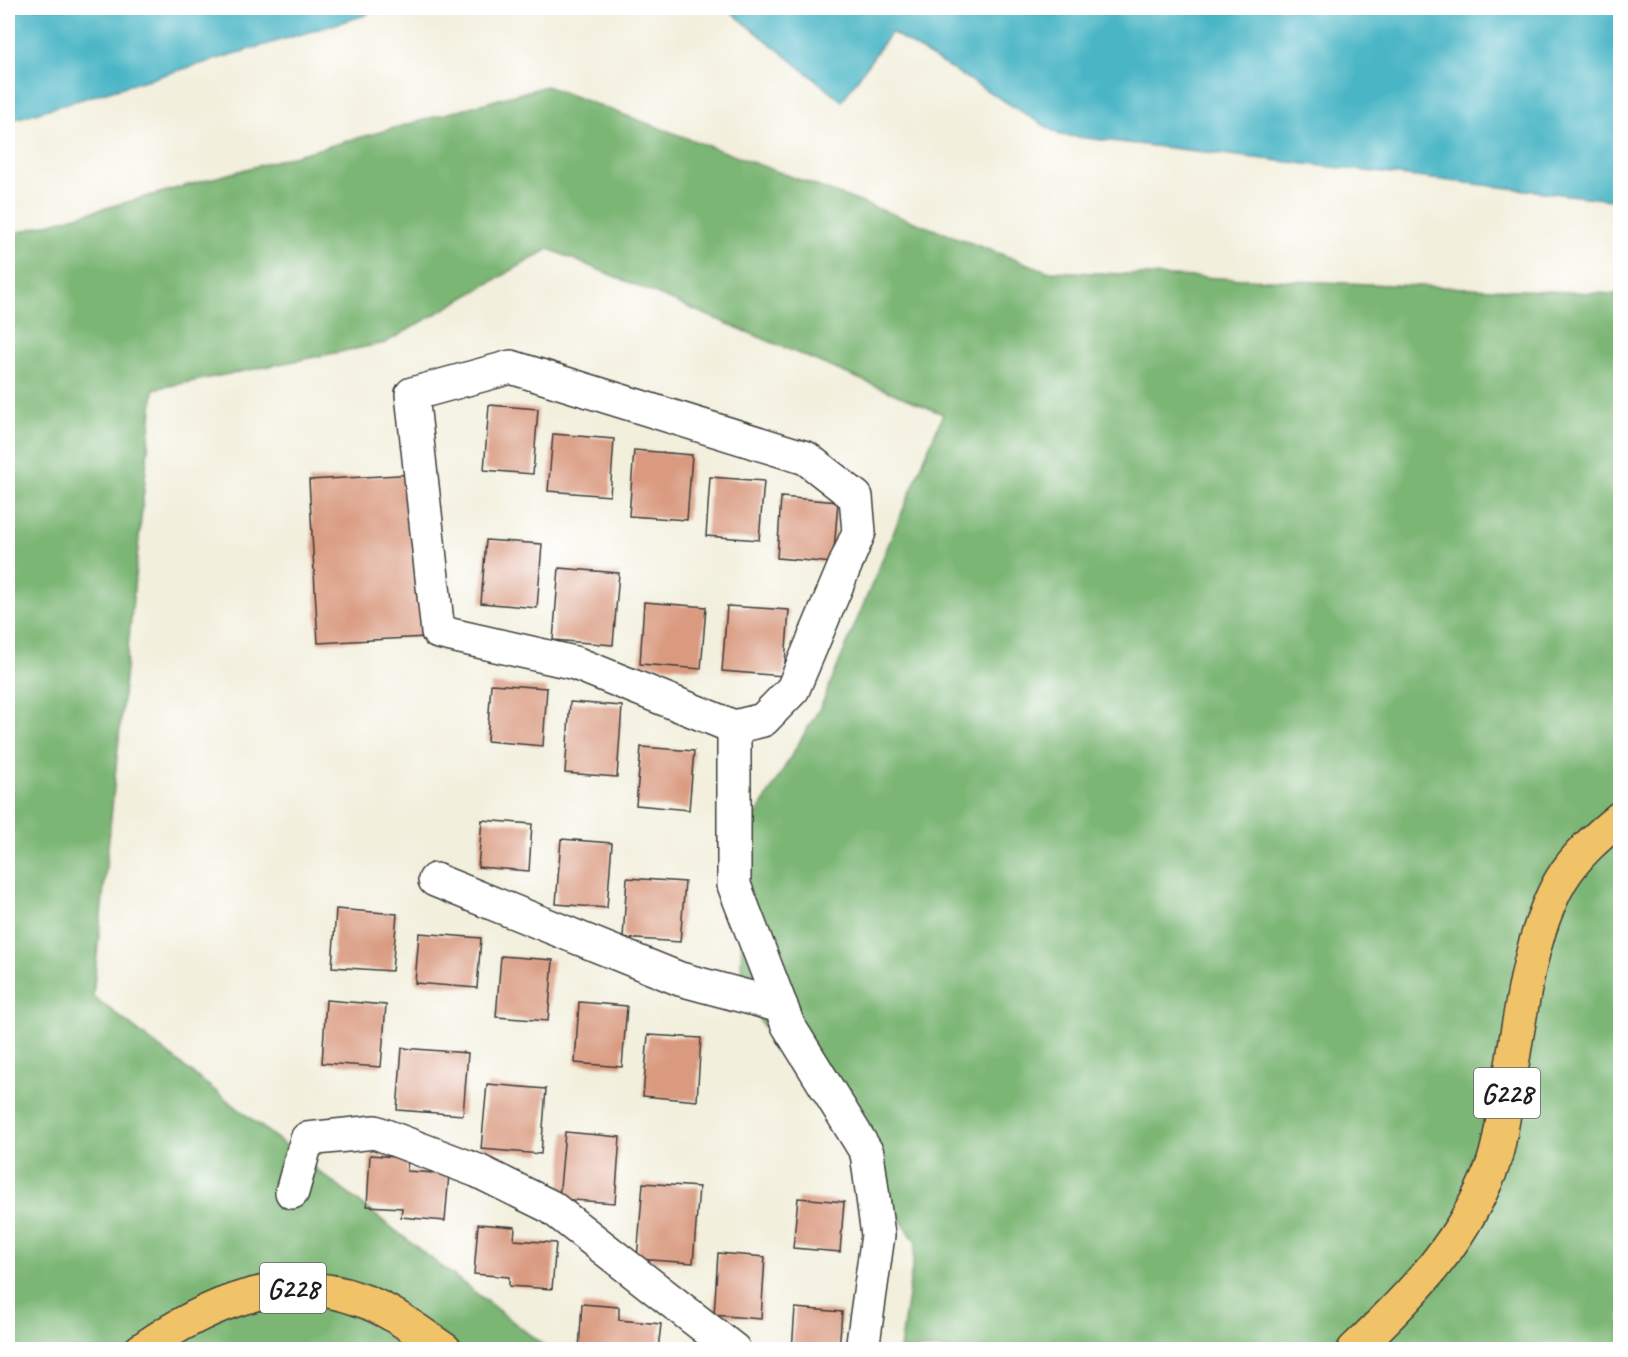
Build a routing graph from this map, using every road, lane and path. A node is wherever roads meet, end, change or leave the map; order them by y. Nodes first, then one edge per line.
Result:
1 (734, 727) junction
2 (1620, 818) edge
3 (435, 880) dead end
4 (781, 1006) junction
5 (292, 1192) dead end
6 (141, 1350) edge
7 (445, 1350) edge
8 (734, 1350) edge
9 (862, 1350) edge
10 (1354, 1350) edge

1 - 1 street
1 - 4 street
2 - 10 highway, G228
3 - 4 street
4 - 9 street
5 - 8 street
6 - 7 highway, G228

